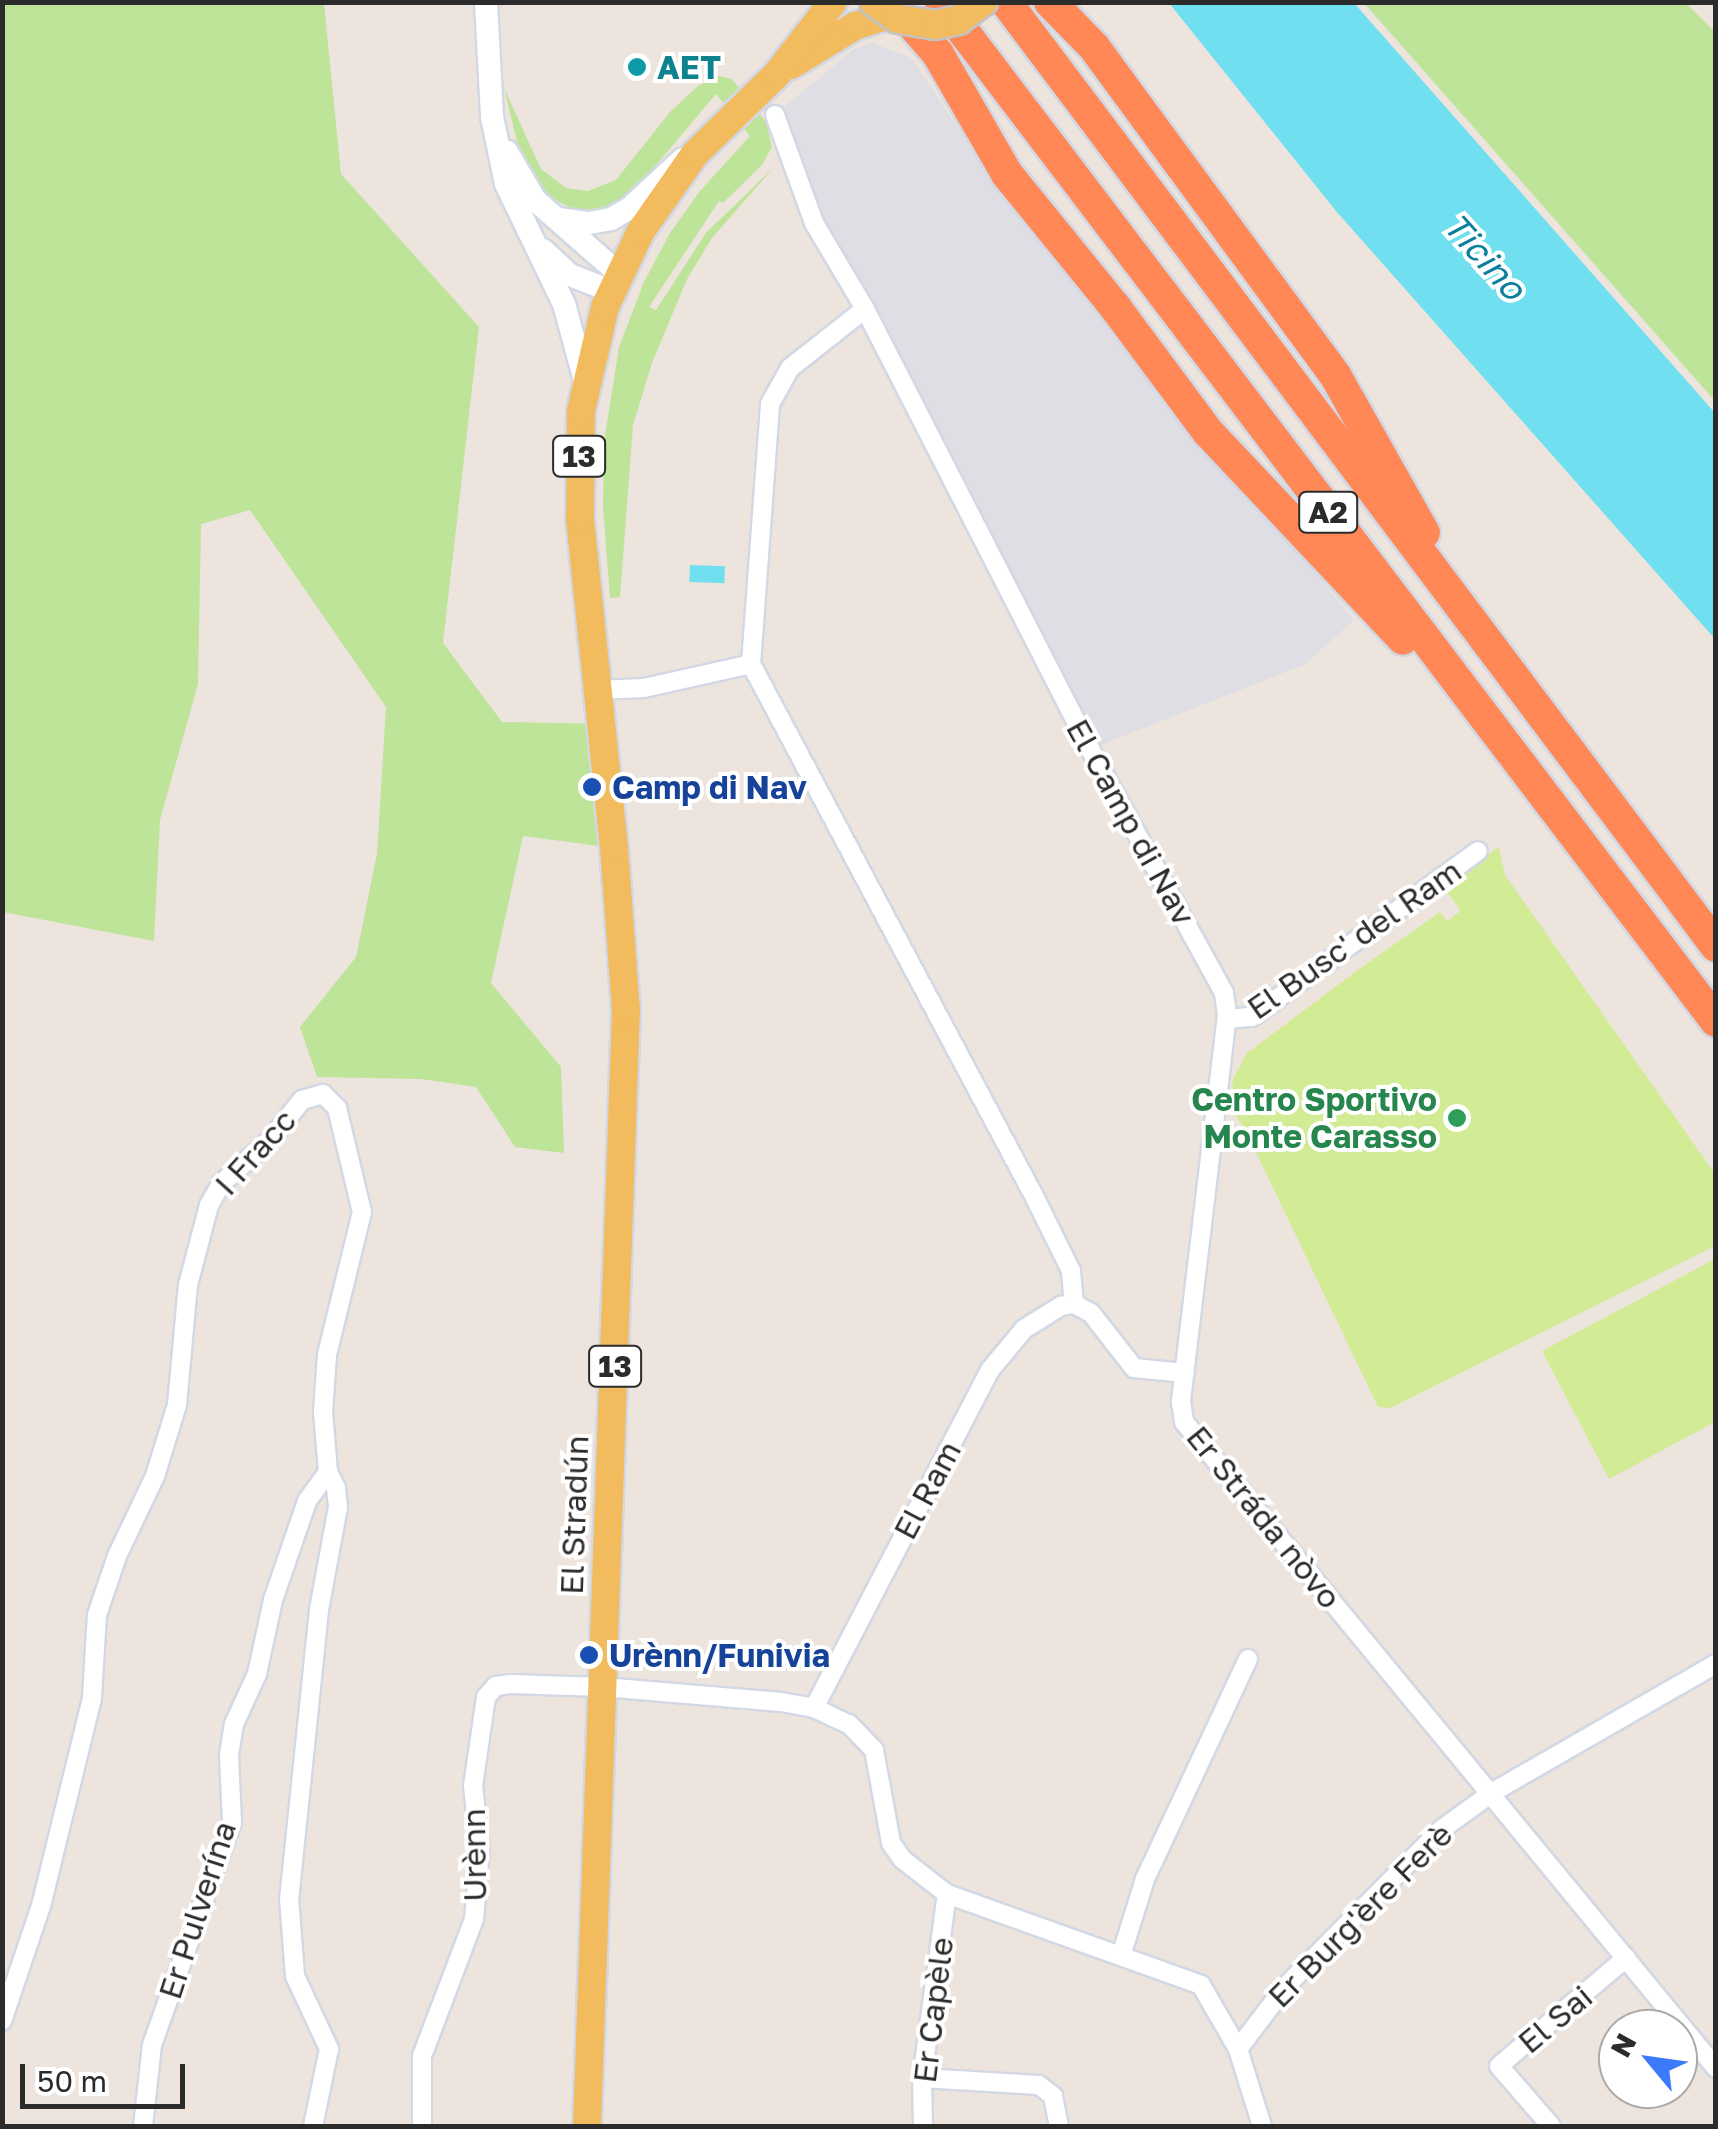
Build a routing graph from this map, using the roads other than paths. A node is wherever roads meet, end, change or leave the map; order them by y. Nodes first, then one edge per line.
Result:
1 (486, 2) edge
2 (832, 2) edge
3 (874, 2) edge
4 (941, 2) edge
5 (983, 2) edge
6 (1006, 2) edge
7 (1050, 2) edge
8 (905, 21) junction
9 (777, 74) junction
10 (775, 116) dead end
11 (492, 117) junction
12 (724, 124) junction
13 (556, 218) junction
14 (528, 232) junction
15 (615, 282) junction
16 (865, 309) junction
17 (585, 381) junction
18 (1487, 646) junction
19 (750, 664) junction
20 (596, 690) junction
21 (1520, 761) junction
22 (1478, 852) dead end
23 (1716, 946) edge
24 (1227, 1019) junction
25 (1716, 1021) edge
26 (1074, 1304) junction
27 (1186, 1373) junction
28 (328, 1472) junction
29 (1248, 1660) dead end
30 (1716, 1664) edge
31 (603, 1687) junction
32 (814, 1708) junction
33 (1493, 1792) junction
34 (947, 1894) junction
35 (1121, 1956) junction
36 (1626, 1958) junction
37 (2, 2021) edge
38 (1238, 2049) junction
39 (1716, 2068) edge
40 (922, 2078) junction
41 (143, 2126) edge
42 (313, 2126) edge
43 (422, 2126) edge
44 (587, 2126) edge
45 (923, 2126) edge
46 (1059, 2126) edge
47 (1262, 2126) edge
48 (1551, 2126) edge

1 - 11 street
2 - 9 main road, 13
3 - 8 main road, bridge
4 - 21 highway, A2
5 - 8 main road, bridge
6 - 18 highway, A2
7 - 18 highway
8 - 9 main road, 13
8 - 21 highway
9 - 12 main road, 13
10 - 16 street, El Camp di Nav
11 - 13 street
11 - 14 street
12 - 13 street
12 - 15 main road, 13
13 - 15 street
14 - 15 street
14 - 17 street
15 - 17 main road, 13
16 - 19 street
16 - 24 street, El Camp di Nav
17 - 20 main road, El Stradún / 13
18 - 23 highway, A2
19 - 20 street
19 - 26 street
20 - 31 main road, El Stradún / 13
21 - 25 highway, A2
22 - 24 street, El Busc' del Ram
24 - 27 street, El Camp di Nav
26 - 27 street
26 - 32 street, El Ram
27 - 33 street, Er Stráda nòvo
28 - 37 street, I Fracc
28 - 41 street, Er Pulverína
28 - 42 street, I Fracc
29 - 35 street
30 - 33 street, Er Burg'ère Ferè
31 - 32 street, Urènn
31 - 43 street, Urènn
31 - 44 main road, El Stradún / 13
32 - 34 street
33 - 36 street, Er Stráda nòvo
33 - 38 street, Er Burg'ère Ferè
34 - 35 street
34 - 40 street, Er Capèle
35 - 38 street
36 - 39 street, Er Stráda nòvo
36 - 48 street, El Sai
38 - 47 street
40 - 45 street, Er Capèle
40 - 46 street

